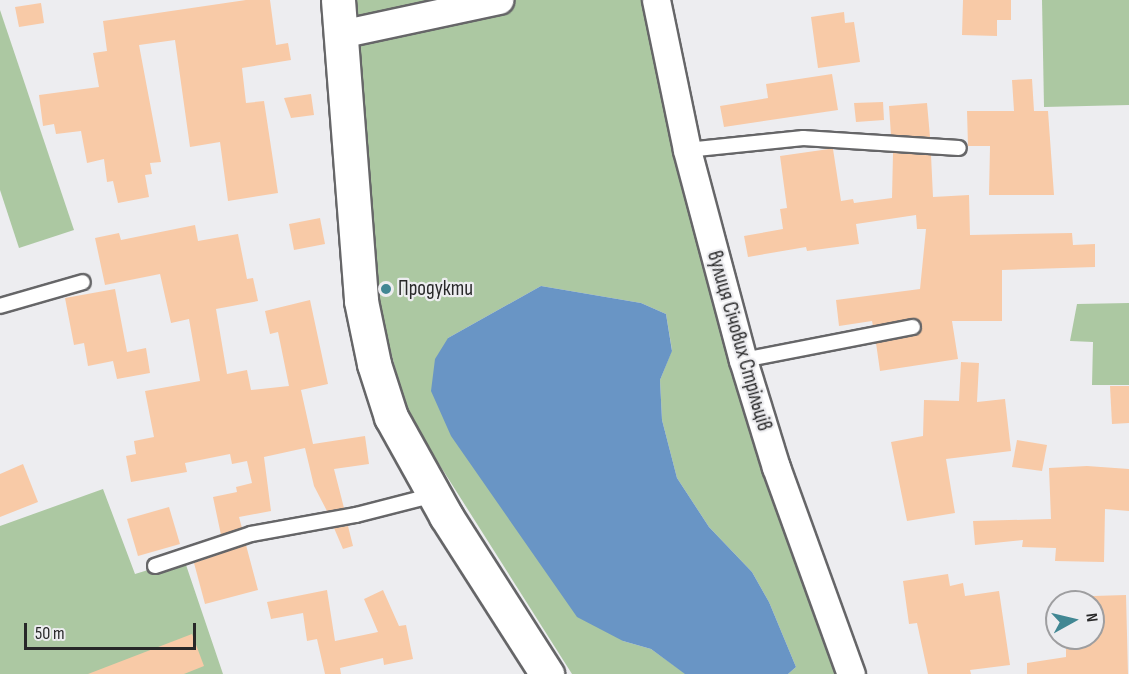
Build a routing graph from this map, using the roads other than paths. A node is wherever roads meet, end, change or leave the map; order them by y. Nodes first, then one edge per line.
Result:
1 (338, 0) edge
2 (498, 0) edge
3 (656, 0) edge
4 (340, 34) junction
5 (959, 148) dead end
6 (687, 150) junction
7 (83, 282) dead end
8 (0, 306) edge
9 (913, 327) dead end
10 (743, 360) junction
11 (434, 495) junction
12 (155, 566) dead end
13 (547, 674) edge
14 (851, 674) edge

1 - 4 street
2 - 4 street
3 - 6 street, вулиця Січових Стрільців
4 - 11 street
5 - 6 lane
6 - 10 street, вулиця Січових Стрільців
7 - 8 lane
9 - 10 lane
10 - 14 street, вулиця Січових Стрільців
11 - 12 lane
11 - 13 street

